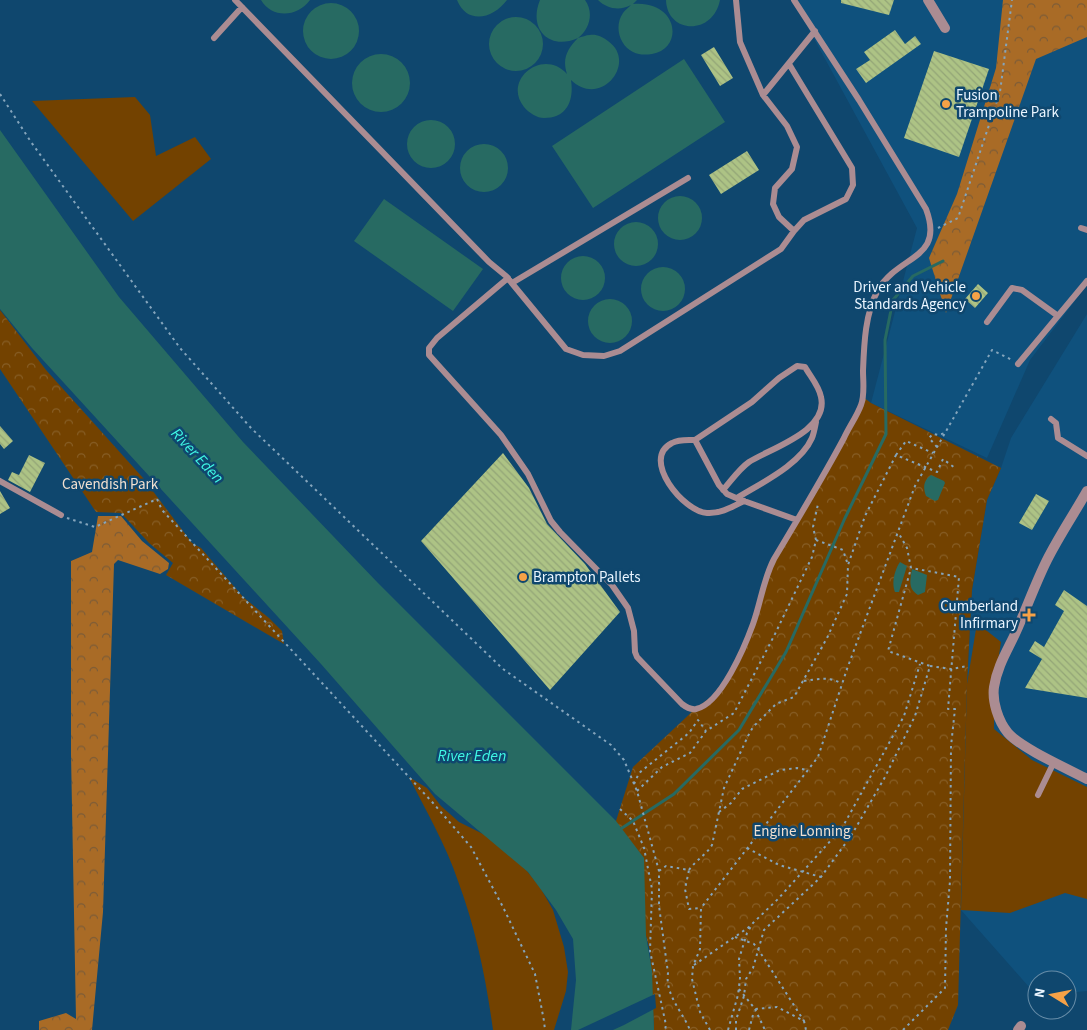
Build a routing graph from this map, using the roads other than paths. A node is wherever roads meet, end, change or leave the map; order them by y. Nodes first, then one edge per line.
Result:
1 (235, 0) edge
2 (736, 0) edge
3 (794, 0) edge
4 (928, 0) edge
5 (242, 8) junction
6 (945, 28) dead end
7 (815, 31) junction
8 (214, 38) dead end
9 (789, 64) junction
10 (763, 95) junction
11 (688, 178) dead end
12 (794, 230) junction
13 (1087, 280) edge
14 (510, 281) junction
15 (1058, 316) junction
16 (987, 322) dead end
17 (1018, 364) road end
18 (818, 416) junction
19 (1051, 419) dead end
20 (695, 440) junction
21 (1087, 456) edge
22 (0, 481) edge
23 (723, 490) junction
24 (1087, 491) edge
25 (736, 498) junction
26 (744, 501) junction
27 (61, 516) road end
28 (797, 520) junction
29 (1054, 762) junction
30 (1087, 779) edge
31 (1038, 795) dead end

1 - 5 lane
2 - 10 lane
3 - 7 lane
4 - 6 street
5 - 8 lane
5 - 14 lane
7 - 9 lane
7 - 28 lane
9 - 10 lane
9 - 12 lane
10 - 12 lane
11 - 14 lane
12 - 14 lane
13 - 15 lane
14 - 28 lane
15 - 16 lane
15 - 17 lane
18 - 20 lane
18 - 23 lane
18 - 25 lane
19 - 21 lane
20 - 23 lane
20 - 26 lane
22 - 27 lane
23 - 25 lane
24 - 29 street
25 - 26 lane
26 - 28 lane
29 - 30 street
29 - 31 lane

